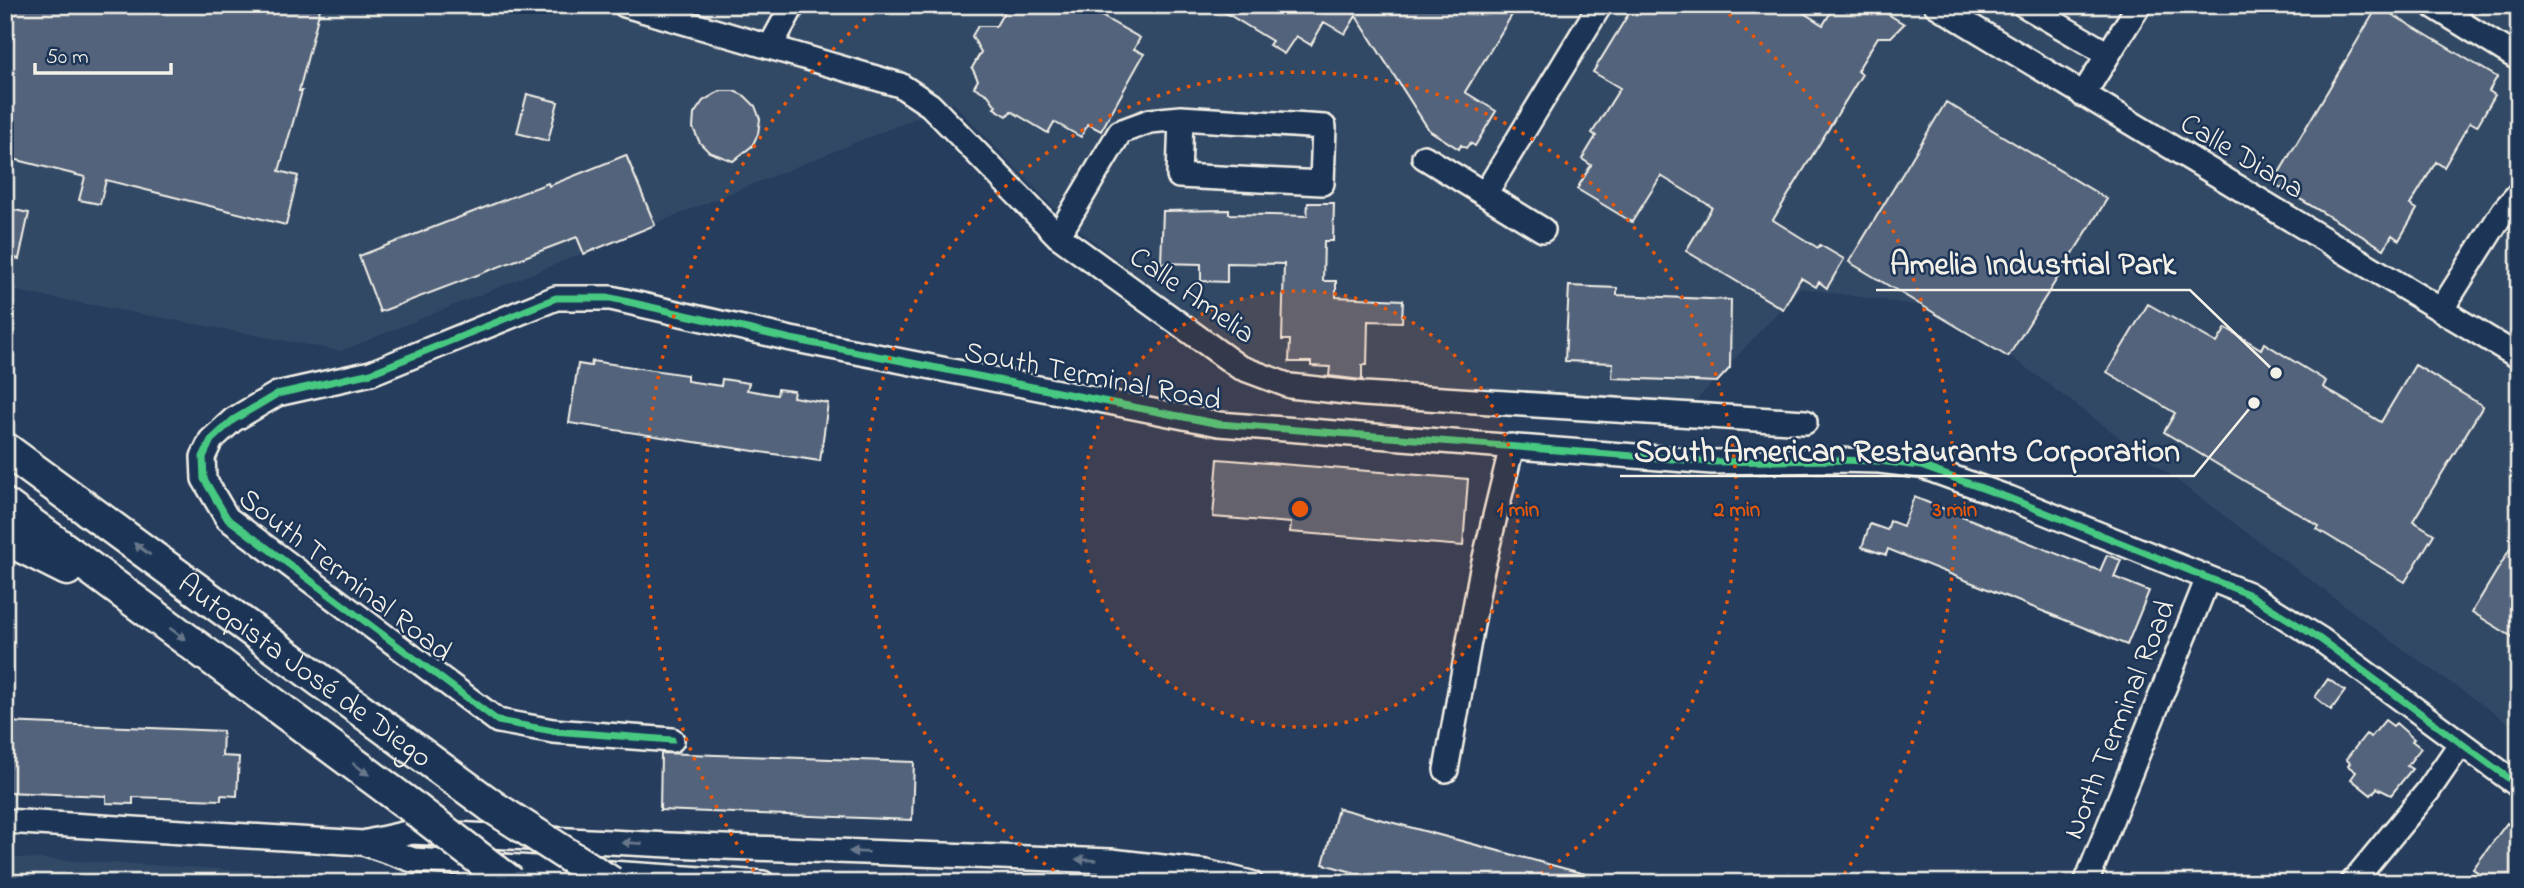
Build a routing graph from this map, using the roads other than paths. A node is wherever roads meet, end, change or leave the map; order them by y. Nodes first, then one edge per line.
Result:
1 (625, 5) edge
2 (793, 5) edge
3 (1600, 5) edge
4 (1936, 5) edge
5 (2024, 5) edge
6 (2139, 5) edge
7 (2432, 5) edge
8 (769, 47) junction
9 (2108, 54) junction
10 (2519, 58) edge
11 (2083, 95) junction
12 (1181, 118) junction
13 (1424, 156) dead end
14 (2519, 193) edge
15 (1485, 194) junction
16 (1543, 230) dead end
17 (1058, 236) junction
18 (2441, 310) junction
19 (2519, 357) edge
20 (1805, 422) dead end
21 (1512, 446) junction
22 (5, 449) edge
23 (5, 505) edge
24 (5, 538) edge
25 (2208, 578) junction
26 (135, 602) junction
27 (672, 740) dead end
28 (2461, 743) junction
29 (1446, 770) dead end
30 (2519, 786) edge
31 (5, 821) edge
32 (363, 843) junction
33 (511, 883) edge
34 (611, 883) edge
35 (763, 883) edge
36 (1251, 883) edge
37 (2086, 883) edge
38 (2352, 883) edge

1 - 8 street, Calle Amelia
2 - 8 street
3 - 15 street
4 - 11 street, Calle Diana
5 - 9 street
6 - 9 street
7 - 10 street
8 - 17 street, Calle Amelia
9 - 11 street
11 - 18 street, Calle Diana
12 - 12 street
12 - 17 street
13 - 15 street
14 - 18 street
15 - 16 street
17 - 20 street, Calle Amelia
18 - 19 street, Calle Diana
21 - 25 street, South Terminal Road
21 - 27 street, South Terminal Road
21 - 29 street
34 -> 22 highway, Autopista José de Diego, bridge
23 - 26 highway, Autopista José de Diego
24 - 26 highway
25 - 28 street, South Terminal Road
25 - 37 street, North Terminal Road
26 -> 33 highway, Autopista José de Diego, bridge
28 - 30 street, South Terminal Road
28 - 38 street
31 - 32 street
32 - 35 street
36 -> 32 street

